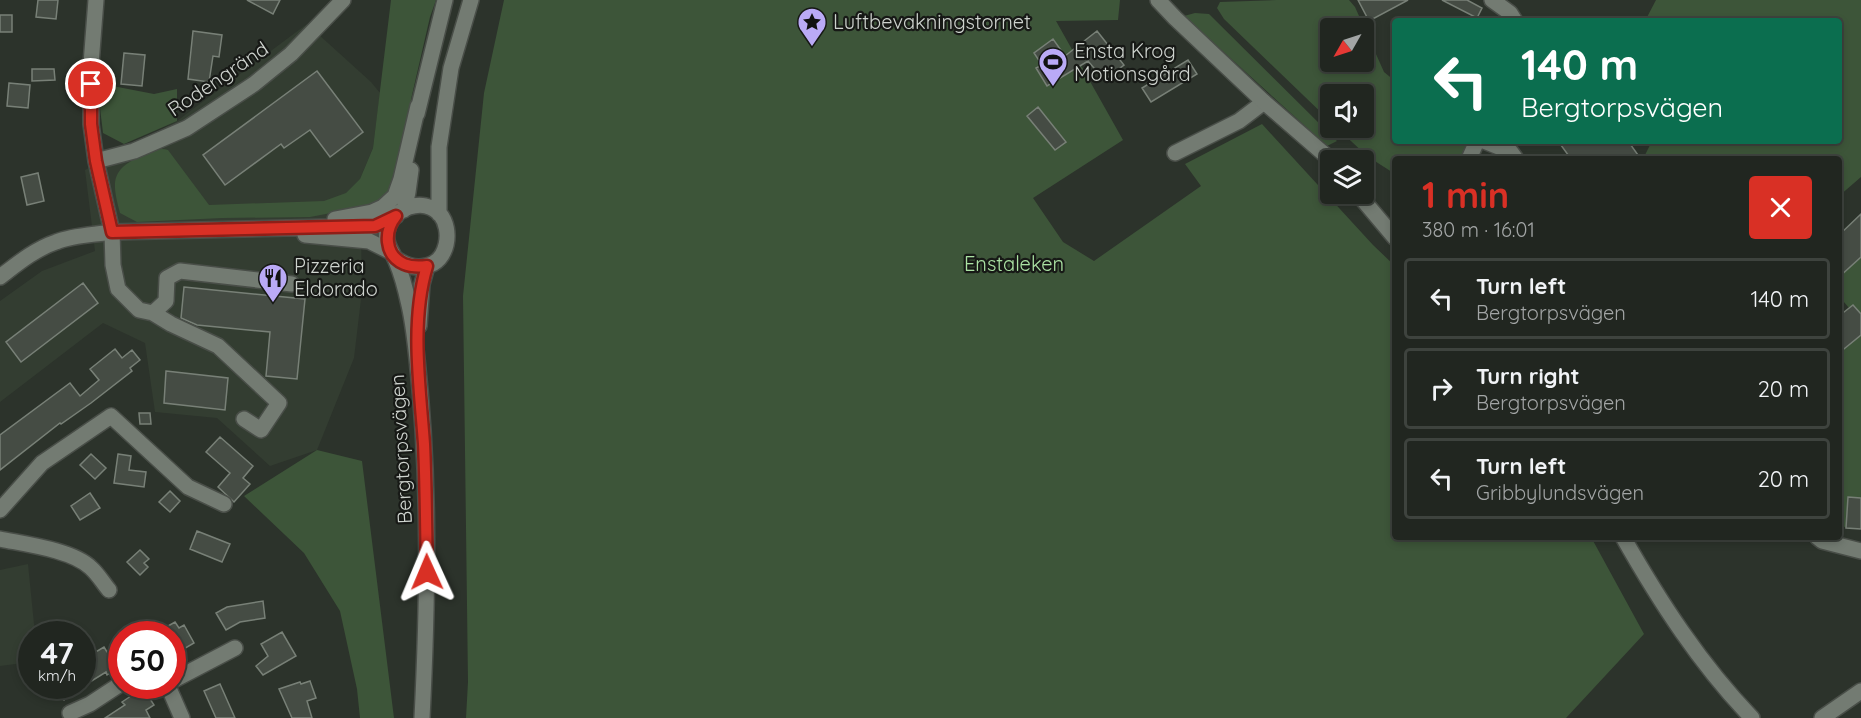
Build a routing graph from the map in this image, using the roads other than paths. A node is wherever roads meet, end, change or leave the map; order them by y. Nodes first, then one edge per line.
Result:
1 (96, 0) edge
2 (343, 0) edge
3 (445, 0) edge
4 (471, 0) edge
5 (1158, 0) edge
6 (1492, 0) edge
7 (1513, 18) edge
8 (1264, 102) junction
9 (418, 106) junction
10 (1491, 144) edge
11 (1320, 150) edge
12 (1175, 153) dead end
13 (1514, 156) edge
14 (96, 161) junction
15 (1366, 204) edge
16 (400, 213) junction
17 (439, 214) junction
18 (277, 228) junction
19 (112, 232) junction
20 (1392, 234) edge
21 (393, 255) junction
22 (427, 266) junction
23 (0, 277) edge
24 (292, 284) dead end
25 (153, 313) junction
26 (417, 358) junction
27 (243, 418) dead end
28 (224, 504) dead end
29 (0, 510) edge
30 (0, 538) edge
31 (1625, 540) edge
32 (1821, 540) edge
33 (1861, 551) edge
34 (109, 590) dead end
35 (235, 648) dead end
36 (186, 674) edge
37 (1861, 691) edge
38 (108, 692) edge
39 (174, 699) edge
40 (70, 712) dead end
41 (182, 718) edge
42 (422, 718) edge
43 (1752, 718) edge
44 (1822, 718) edge

1 - 14 street
2 - 14 street, Rodengränd
3 - 9 street, Bergtorpsvägen
4 - 17 street
5 - 8 street
6 - 7 street
8 - 11 street
8 - 12 street
9 - 16 street, Bergtorpsvägen
9 - 18 street
10 - 13 street
14 - 19 street
15 - 20 street
16 - 17 street
16 - 18 street
16 - 21 street, Bergtorpsvägen
17 - 22 street
18 - 19 street
18 - 21 street
19 - 23 street
19 - 25 street
21 - 22 street
21 - 26 street, Bergtorpsvägen
22 - 26 street, Bergtorpsvägen
24 - 25 street
25 - 27 street
26 - 42 street, Bergtorpsvägen
28 - 29 street
30 - 34 street
31 - 43 street
32 - 33 street
35 - 36 street
37 - 44 street
38 - 40 street
39 - 41 street

